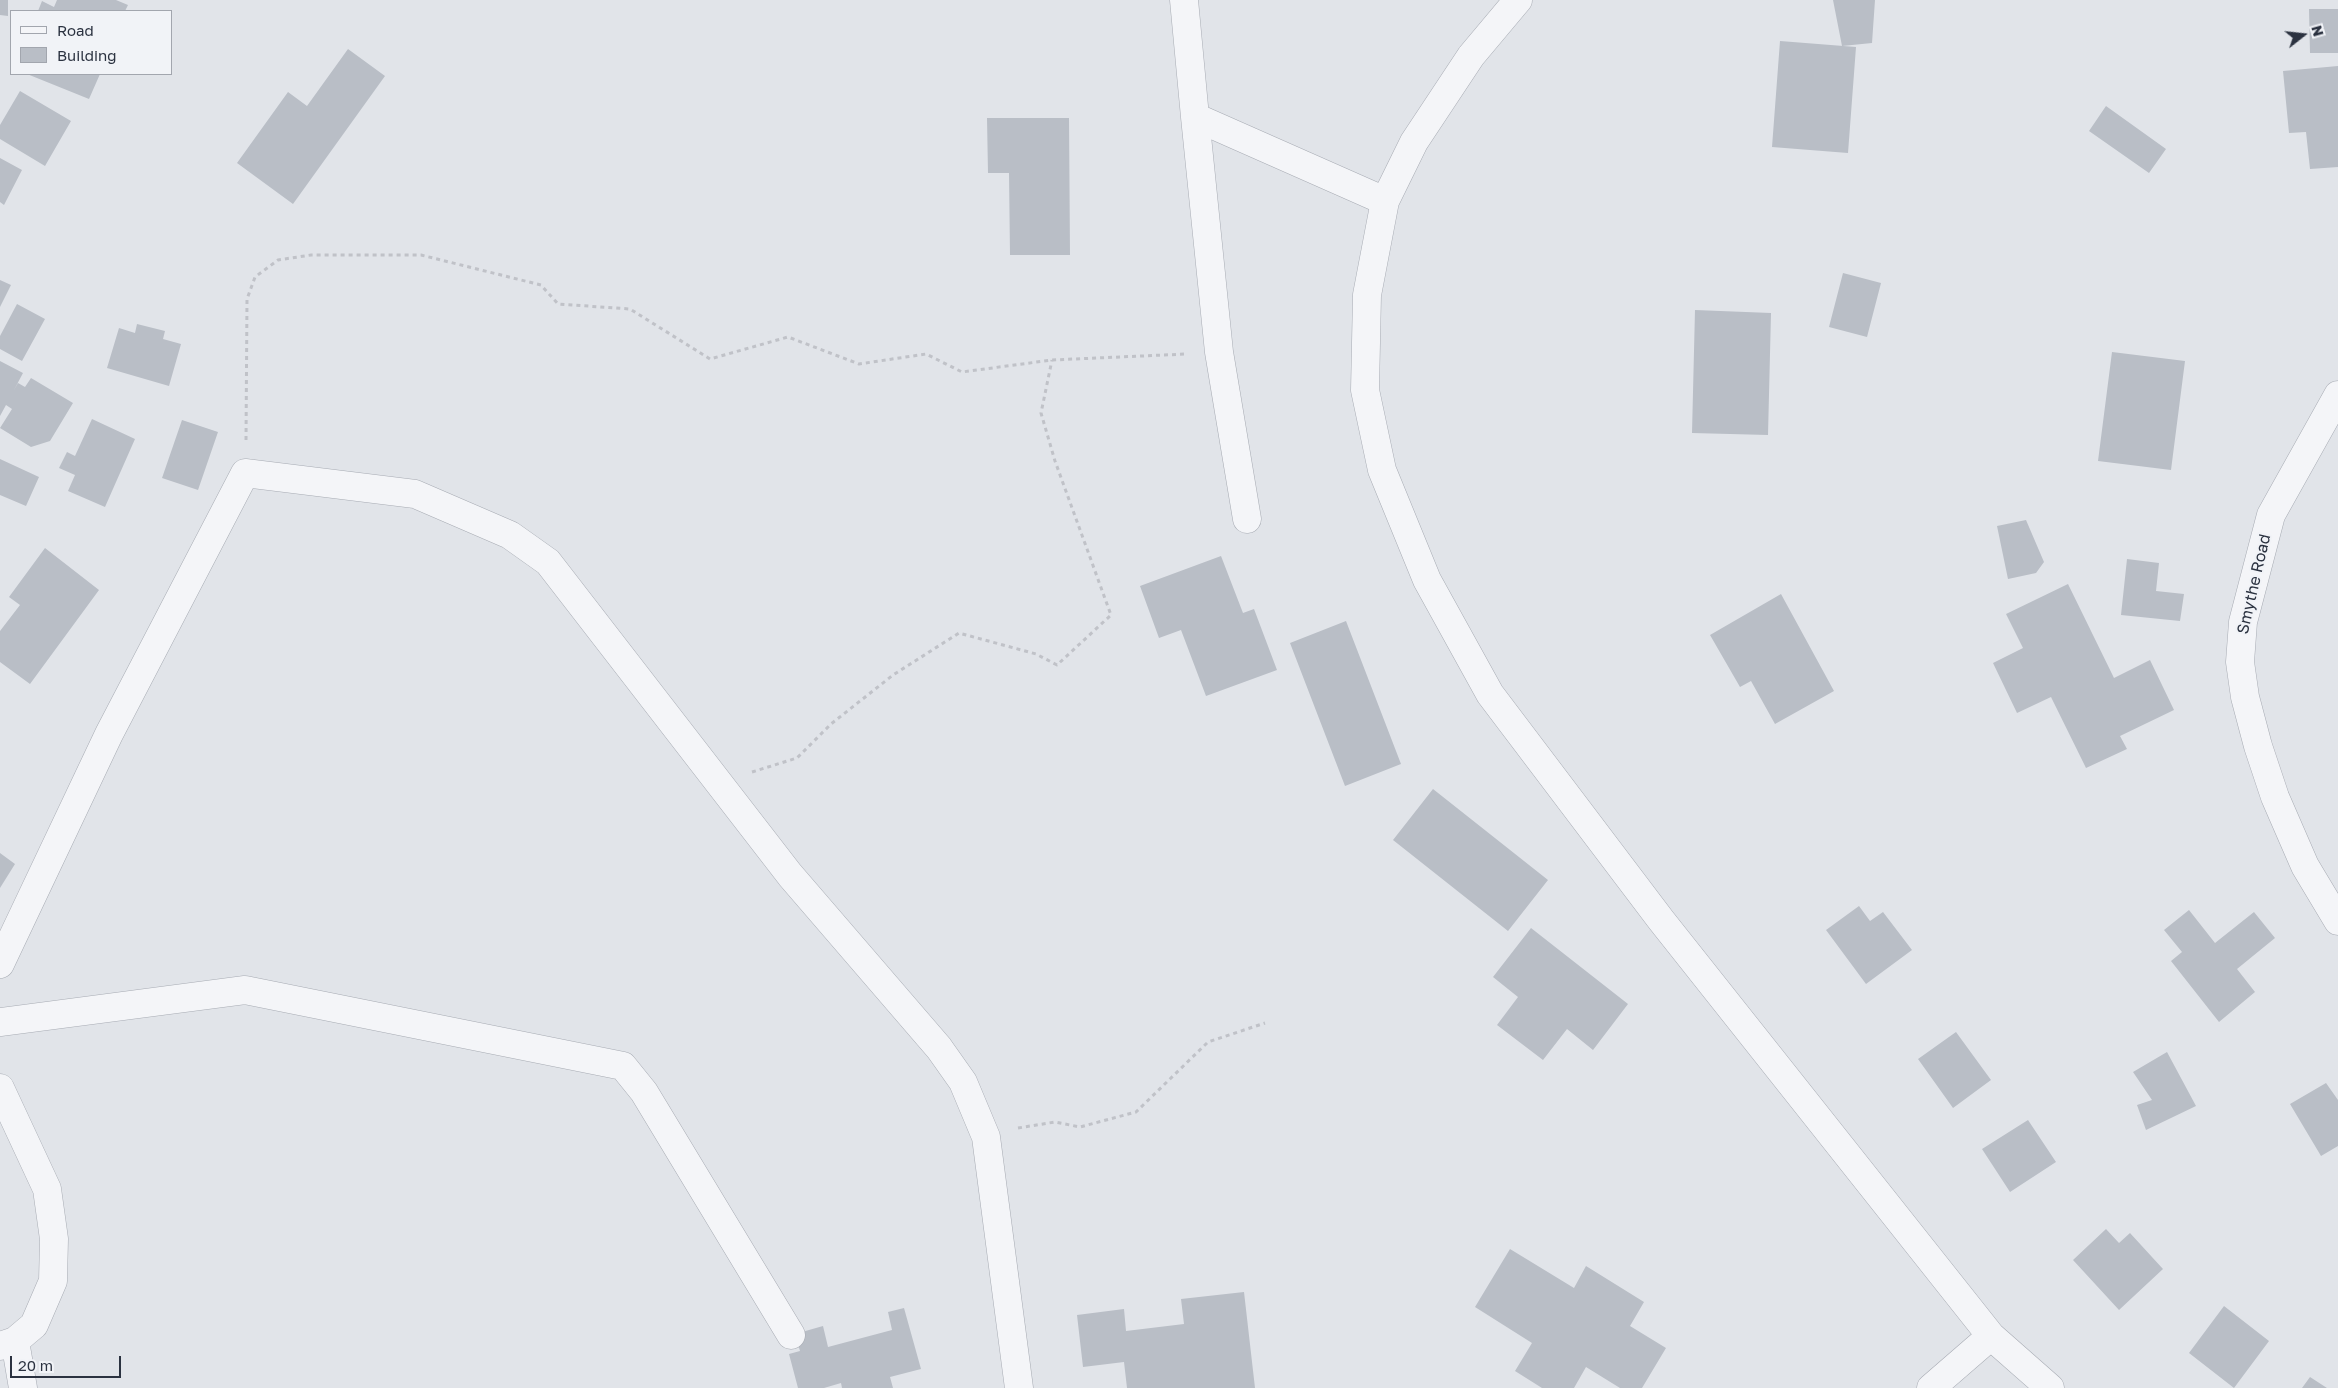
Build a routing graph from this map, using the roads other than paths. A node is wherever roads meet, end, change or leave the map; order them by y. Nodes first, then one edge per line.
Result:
1 (1184, 0) edge
2 (1518, 0) edge
3 (1195, 117) junction
4 (1385, 201) junction
5 (2338, 395) edge
6 (1247, 519) dead end
7 (2338, 921) edge
8 (0, 964) edge
9 (0, 1022) edge
10 (0, 1088) edge
11 (791, 1335) dead end
12 (1991, 1336) junction
13 (7, 1344) edge
14 (23, 1388) edge
15 (1018, 1388) edge
16 (1931, 1388) edge
17 (2050, 1388) edge

1 - 3 street
2 - 4 street
3 - 4 street
3 - 6 street
4 - 12 street
5 - 7 street, Smythe Road
8 - 15 street
9 - 11 street
10 - 13 street
12 - 16 street
12 - 17 street
13 - 14 street

